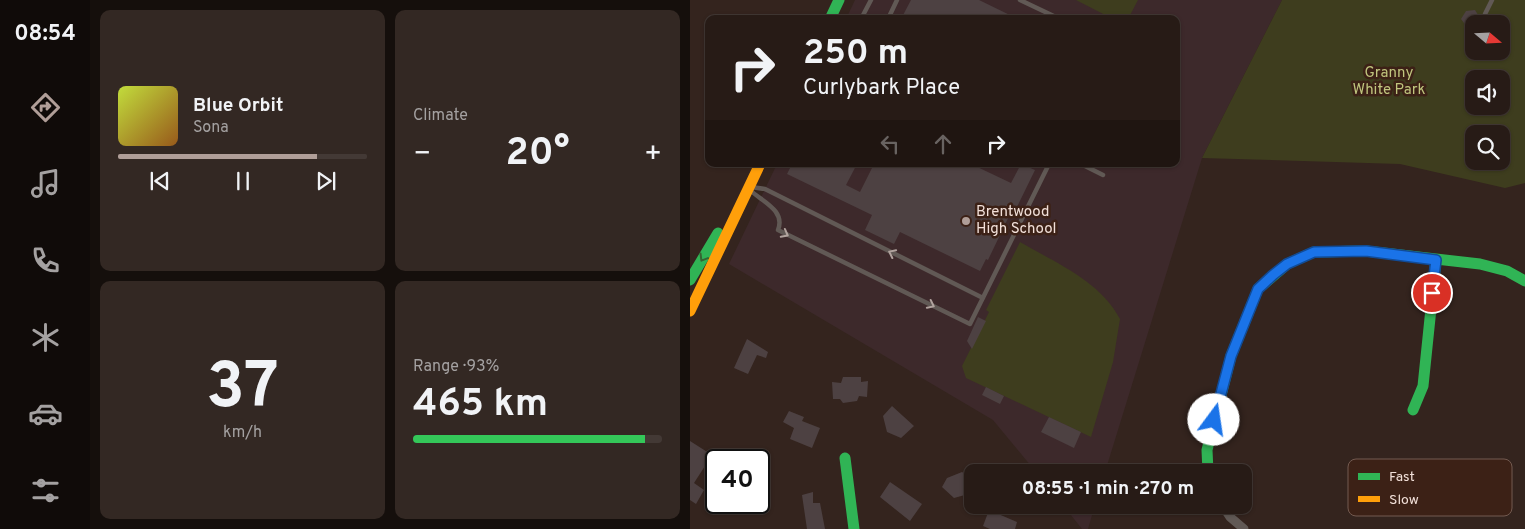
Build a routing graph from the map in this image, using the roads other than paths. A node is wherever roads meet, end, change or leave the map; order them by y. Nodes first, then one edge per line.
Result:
1 (839, 0) edge
2 (871, 0) edge
3 (897, 0) edge
4 (1020, 0) edge
5 (1492, 0) edge
6 (1485, 14) dead end
7 (832, 15) edge
8 (863, 15) edge
9 (890, 15) edge
10 (1052, 15) edge
11 (758, 167) edge
12 (1048, 167) edge
13 (1087, 167) edge
14 (1103, 175) dead end
15 (748, 187) junction
16 (1436, 260) junction
17 (690, 280) edge
18 (1525, 281) edge
19 (983, 298) junction
20 (690, 311) edge
21 (1413, 410) dead end
22 (845, 458) dead end
23 (1208, 464) edge
24 (1228, 514) edge
25 (854, 529) edge
26 (1244, 529) edge

1 - 7 street
2 - 8 lane
3 - 9 lane
4 - 10 lane
5 - 6 lane
11 - 15 street
12 - 19 lane
13 - 14 lane
15 -> 17 street
19 -> 15 lane
15 -> 19 lane
15 - 20 street
16 - 18 street
16 - 21 street
16 - 23 street
22 - 25 street
24 - 26 street

